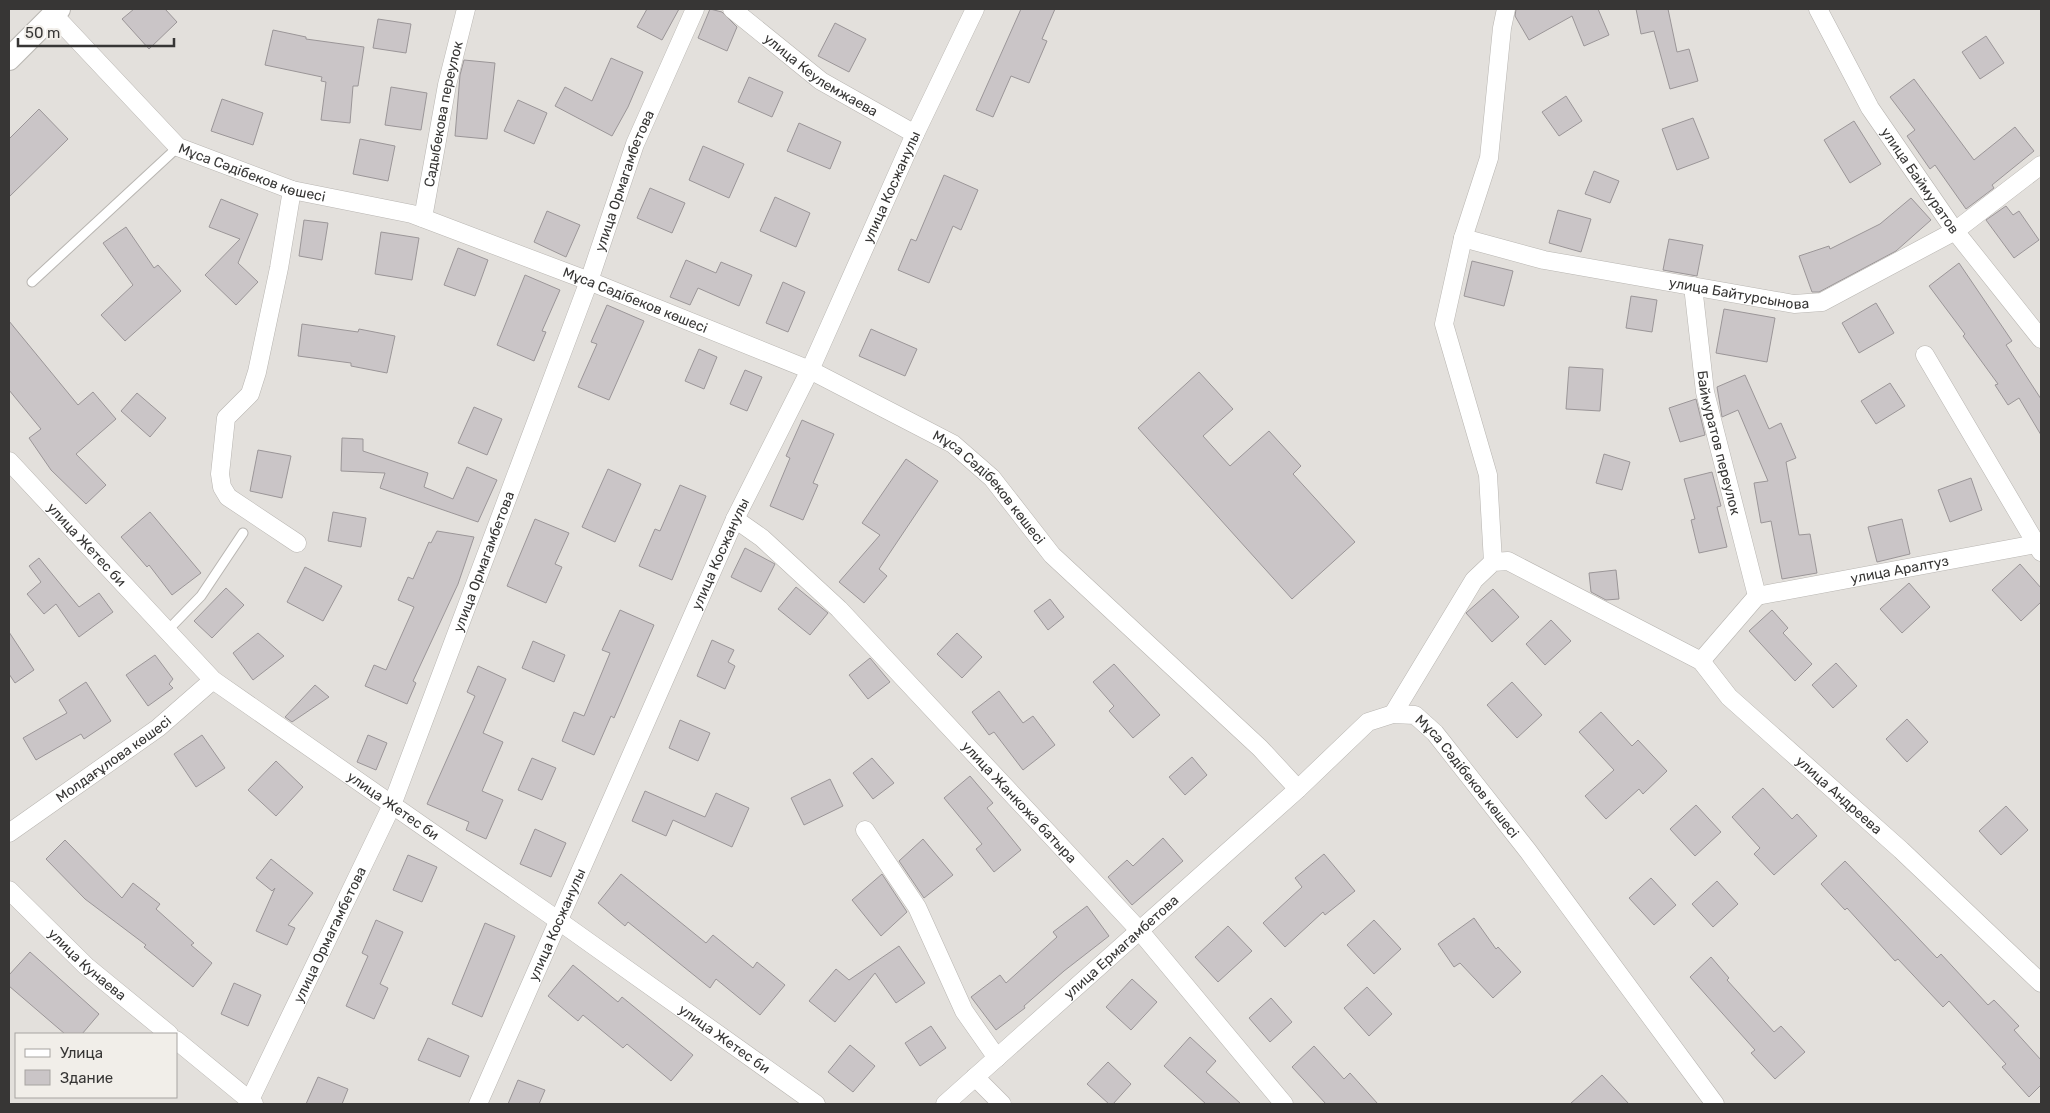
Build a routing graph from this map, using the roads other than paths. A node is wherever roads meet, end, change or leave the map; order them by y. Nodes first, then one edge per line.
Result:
1 (466, 9) edge
2 (695, 9) edge
3 (732, 9) edge
4 (975, 9) edge
5 (1506, 9) edge
6 (1818, 9) edge
7 (56, 12) edge
8 (9, 58) edge
9 (915, 134) junction
10 (178, 146) junction
11 (2041, 165) edge
12 (292, 190) junction
13 (423, 218) junction
14 (1955, 231) junction
15 (1463, 238) junction
16 (589, 281) junction
17 (32, 282) dead end
18 (1693, 286) junction
19 (2041, 339) edge
20 (1925, 355) dead end
21 (810, 370) junction
22 (9, 461) edge
23 (735, 520) junction
24 (243, 533) dead end
25 (297, 544) dead end
26 (2040, 546) edge
27 (1493, 562) junction
28 (1757, 596) junction
29 (167, 631) junction
30 (1701, 661) junction
31 (213, 680) junction
32 (1393, 714) junction
33 (1298, 790) junction
34 (392, 805) junction
35 (865, 830) dead end
36 (9, 833) edge
37 (9, 890) edge
38 (559, 921) junction
39 (1139, 930) junction
40 (2041, 983) edge
41 (168, 1033) edge
42 (178, 1042) edge
43 (996, 1058) junction
44 (975, 1077) junction
45 (251, 1103) edge
46 (478, 1104) edge
47 (816, 1104) edge
48 (945, 1104) edge
49 (1002, 1104) edge
50 (1284, 1104) edge
51 (1715, 1104) edge

1 - 13 street, Садыбекова переулок
2 - 16 street, улица Ормагамбетова
3 - 9 street, улица Кеулемжаева
4 - 9 street, улица Косжанулы
5 - 15 street
6 - 14 street, улица Баймуратов
7 - 8 street
7 - 10 street, Мұса Сәдібеков көшесі
9 - 21 street, улица Косжанулы
10 - 12 street, Мұса Сәдібеков көшесі
10 - 17 lane
11 - 14 street, улица Байтурсынова
12 - 13 street, Мұса Сәдібеков көшесі
12 - 25 street
13 - 16 street, Мұса Сәдібеков көшесі
14 - 18 street, улица Байтурсынова
14 - 19 street, улица Баймуратов
15 - 18 street, улица Байтурсынова
15 - 27 street
16 - 21 street, Мұса Сәдібеков көшесі
16 - 34 street, улица Ормагамбетова
18 - 28 street, Баймуратов переулок
20 - 26 street
21 - 23 street, улица Косжанулы
21 - 33 street, Мұса Сәдібеков көшесі
22 - 29 street, улица Жетес би
23 - 38 street, улица Косжанулы
23 - 39 street, улица Жанкожа батыра
24 - 29 lane
26 - 28 street, улица Аралтуз
27 - 30 street
27 - 32 street
28 - 30 street
29 - 31 street, улица Жетес би
30 - 40 street, улица Андреева
31 - 34 street, улица Жетес би
31 - 36 street, Молдағұлова көшесі
32 - 33 street, Мұса Сәдібеков көшесі
32 - 51 street, Мұса Сәдібеков көшесі
33 - 39 street, улица Ермагамбетова
34 - 38 street, улица Жетес би
34 - 45 street, улица Ормагамбетова
35 - 43 street
37 - 41 street, улица Кунаева
38 - 46 street, улица Косжанулы
38 - 47 street, улица Жетес би
39 - 43 street, улица Ермагамбетова
39 - 50 street, улица Жанкожа батыра
42 - 45 street
43 - 44 street, улица Ермагамбетова
44 - 48 street, улица Ермагамбетова
44 - 49 street

